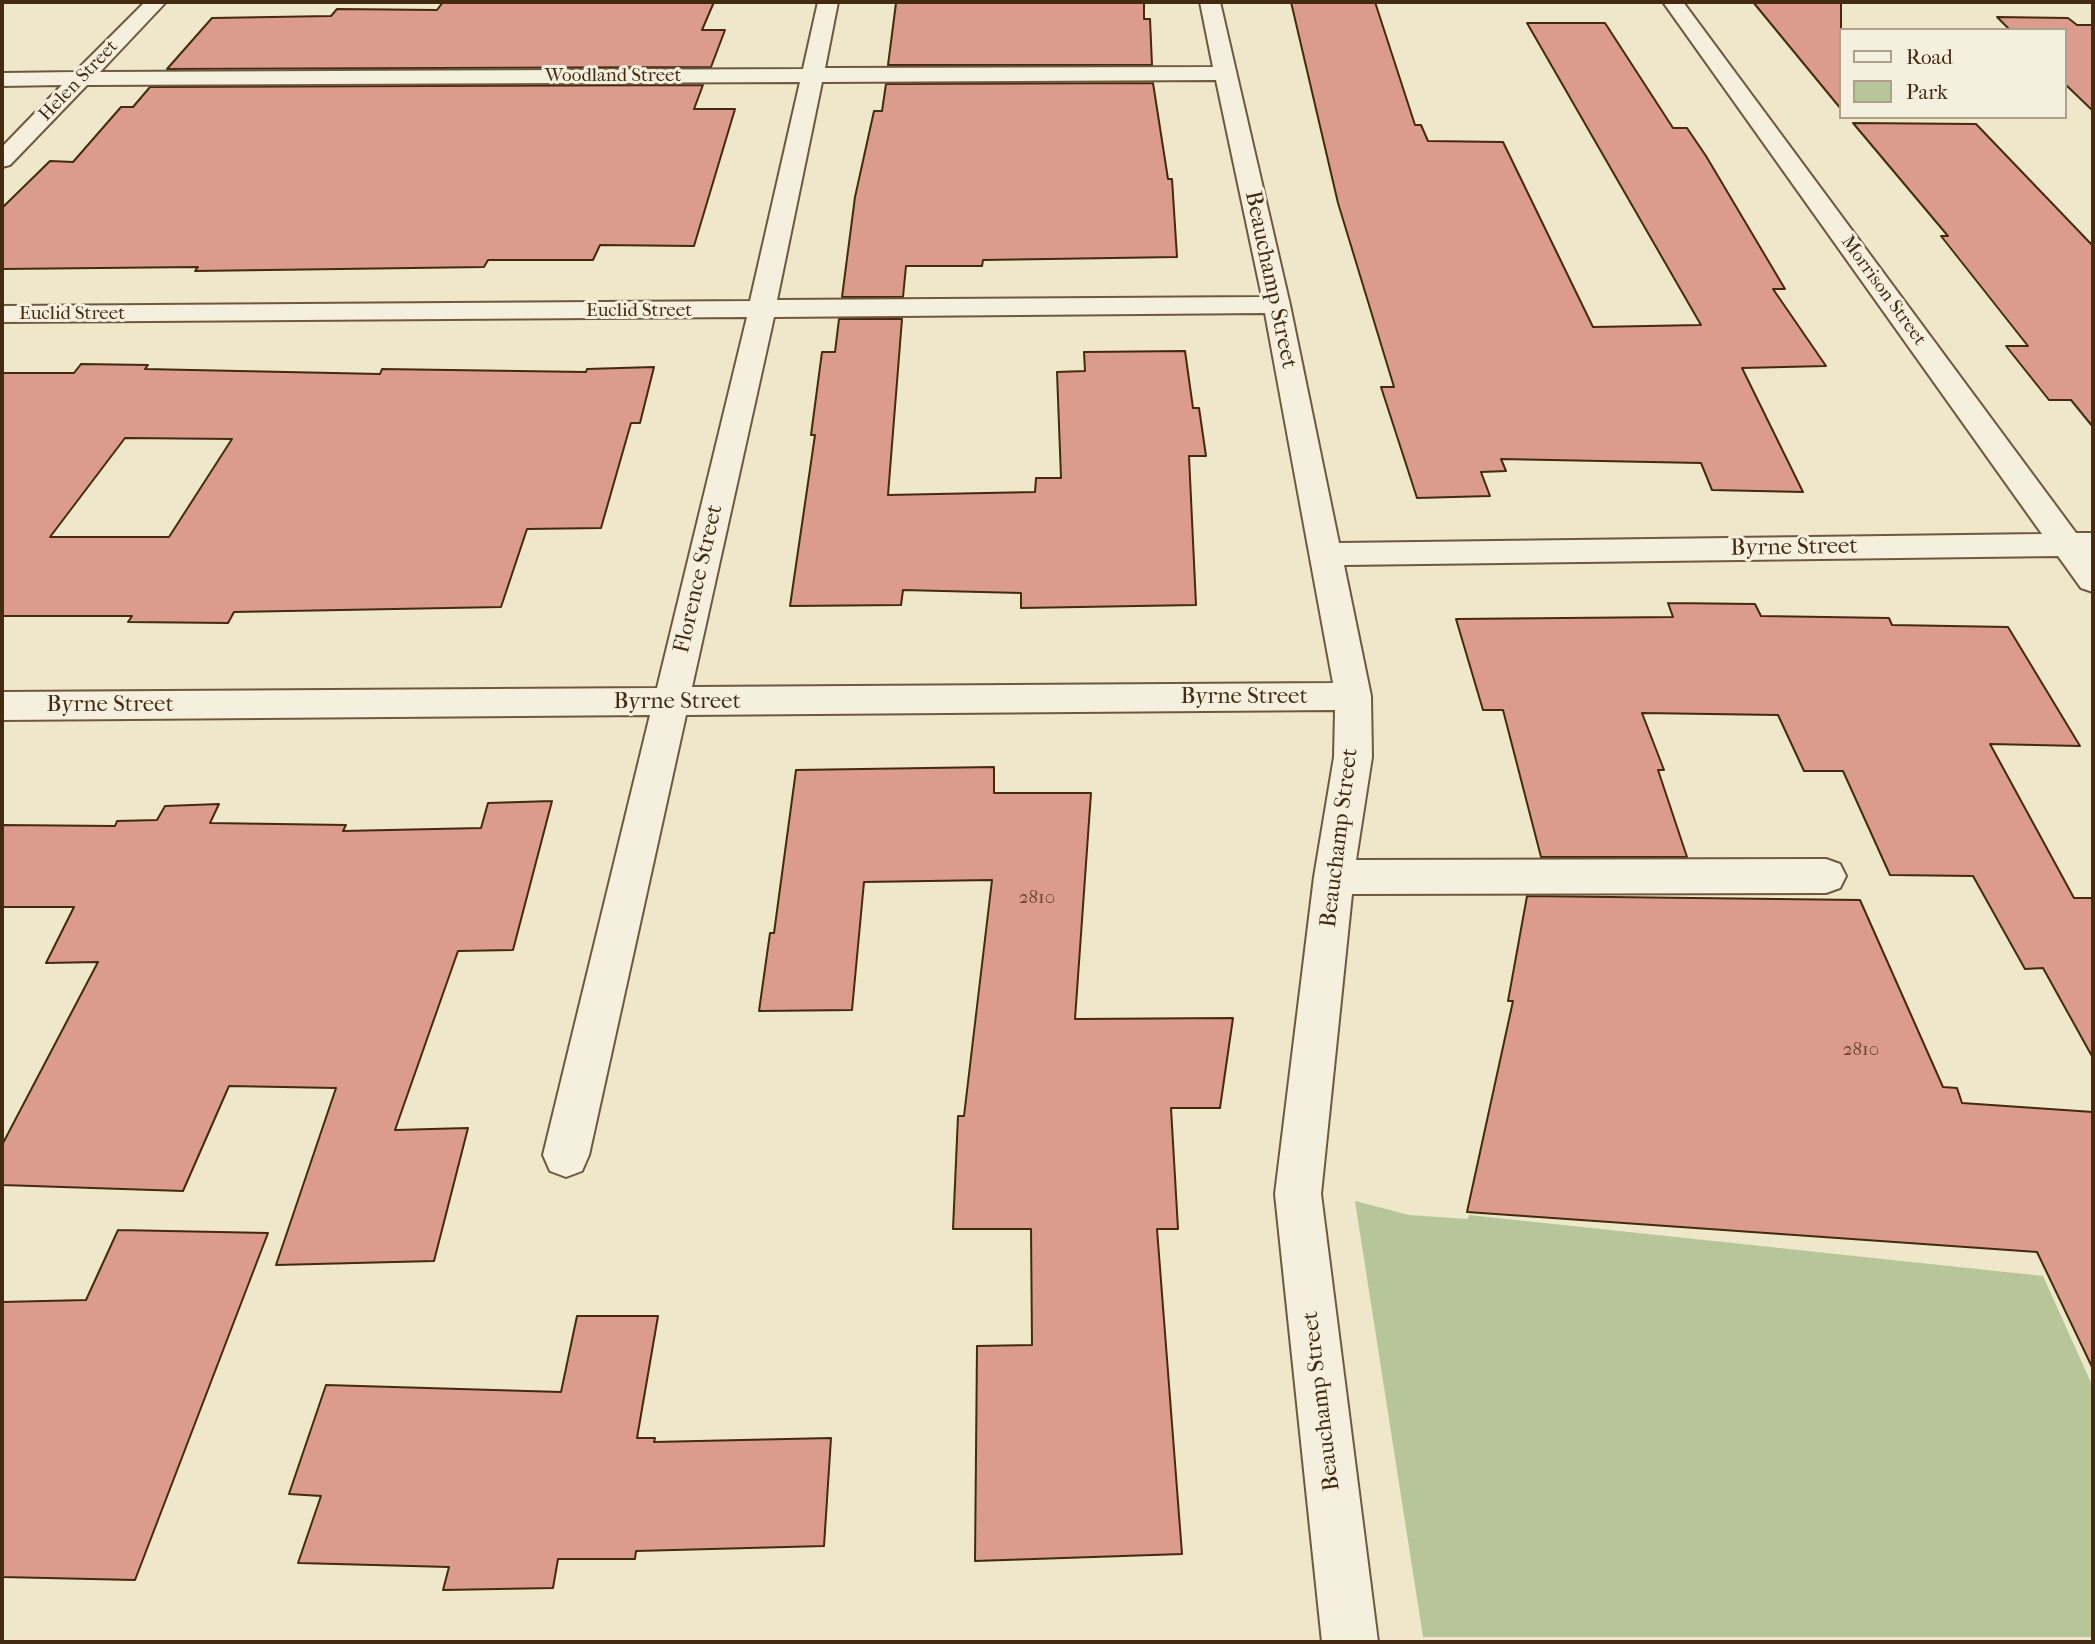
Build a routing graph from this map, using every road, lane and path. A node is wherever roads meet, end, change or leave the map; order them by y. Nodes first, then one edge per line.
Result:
1 (156, 2) edge
2 (828, 2) edge
3 (1210, 2) edge
4 (1673, 2) edge
5 (1224, 73) junction
6 (813, 74) junction
7 (2, 79) edge
8 (81, 79) junction
9 (2, 160) edge
10 (1277, 305) junction
11 (762, 310) junction
12 (2, 314) edge
13 (2080, 544) edge
14 (1326, 554) junction
15 (2093, 580) edge
16 (1353, 696) junction
17 (670, 702) junction
18 (2, 706) edge
19 (1826, 876) dead end
20 (1334, 877) junction
21 (566, 1155) dead end
22 (1350, 1642) edge

1 - 8 street, Helen Street
2 - 6 street, Florence Street
3 - 5 street, Beauchamp Street
4 - 13 street, Morrison Street
5 - 6 street, Woodland Street
5 - 10 street, Beauchamp Street
6 - 8 street, Woodland Street
6 - 11 street, Florence Street
7 - 8 street, Woodland Street
8 - 9 street, Helen Street
10 - 11 street, Euclid Street
10 - 14 street, Beauchamp Street
11 - 12 street, Euclid Street
11 - 17 street, Florence Street
13 - 14 street, Byrne Street
13 - 15 street, Morrison Street
14 - 16 street, Beauchamp Street
16 - 17 street, Byrne Street
16 - 20 street, Beauchamp Street
17 - 18 street, Byrne Street
17 - 21 street, Florence Street
19 - 20 street
20 - 22 street, Beauchamp Street

